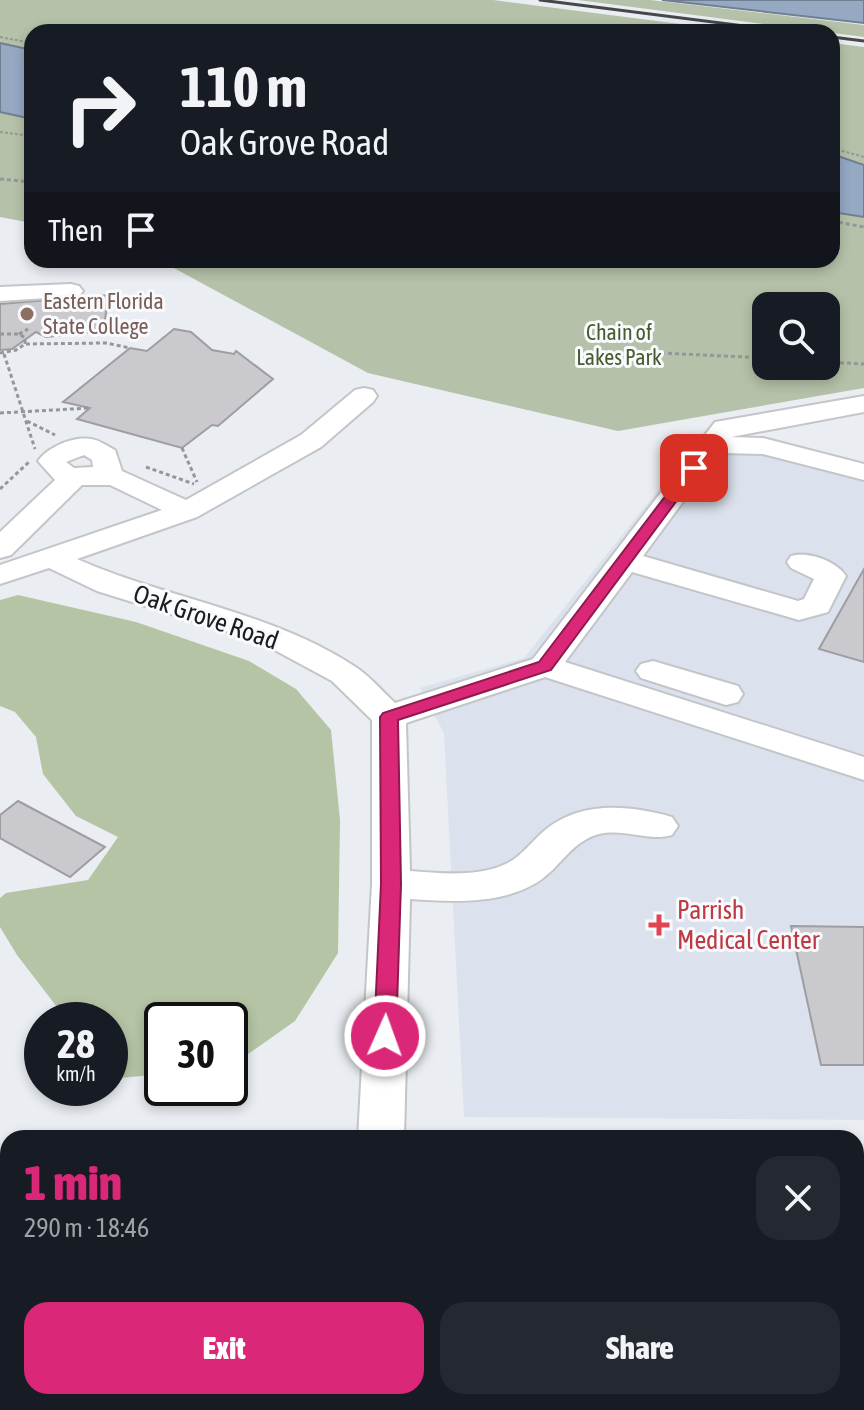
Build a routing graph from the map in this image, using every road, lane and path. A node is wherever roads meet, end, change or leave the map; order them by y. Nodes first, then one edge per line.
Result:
1 (0, 37) edge
2 (24, 42) edge
3 (0, 132) edge
4 (24, 135) edge
5 (840, 150) edge
6 (864, 157) edge
7 (0, 179) edge
8 (24, 181) edge
9 (840, 222) edge
10 (864, 227) edge
11 (71, 291) dead end
12 (0, 294) edge
13 (6, 326) dead end
14 (28, 329) dead end
15 (3, 333) edge
16 (19, 334) junction
17 (25, 344) junction
18 (130, 348) dead end
19 (2, 353) edge
20 (661, 353) dead end
21 (752, 357) edge
22 (840, 363) edge
23 (864, 364) edge
24 (364, 396) dead end
25 (864, 404) edge
26 (90, 408) dead end
27 (0, 413) edge
28 (23, 413) junction
29 (26, 421) junction
30 (64, 440) dead end
31 (711, 445) junction
32 (56, 467) junction
33 (864, 472) edge
34 (187, 511) junction
35 (0, 520) edge
36 (0, 549) edge
37 (53, 559) junction
38 (625, 560) junction
39 (802, 562) dead end
40 (0, 575) edge
41 (0, 592) edge
42 (545, 666) junction
43 (653, 671) dead end
44 (726, 694) dead end
45 (389, 717) junction
46 (863, 768) edge
47 (659, 826) dead end
48 (391, 884) junction
49 (381, 1130) edge

1 - 2 path
3 - 4 path
5 - 6 path
7 - 8 path
9 - 10 path
11 - 12 street
13 - 15 path
14 - 16 path
15 - 16 path
16 - 17 path
17 - 18 path
17 - 19 path
19 - 28 path
20 - 21 path
22 - 23 path
24 - 34 street
25 - 31 street
26 - 28 path
27 - 28 path
28 - 29 path
29 - 30 path
29 - 32 path
31 - 33 street
31 - 38 street
32 - 34 street
32 - 35 street
32 - 36 street
34 - 37 street
37 - 40 street
37 - 41 street
37 - 45 street, Oak Grove Road
38 - 39 street
38 - 42 street
42 - 45 street
42 - 46 street
43 - 44 street
45 - 48 street
47 - 48 street
48 - 49 street

